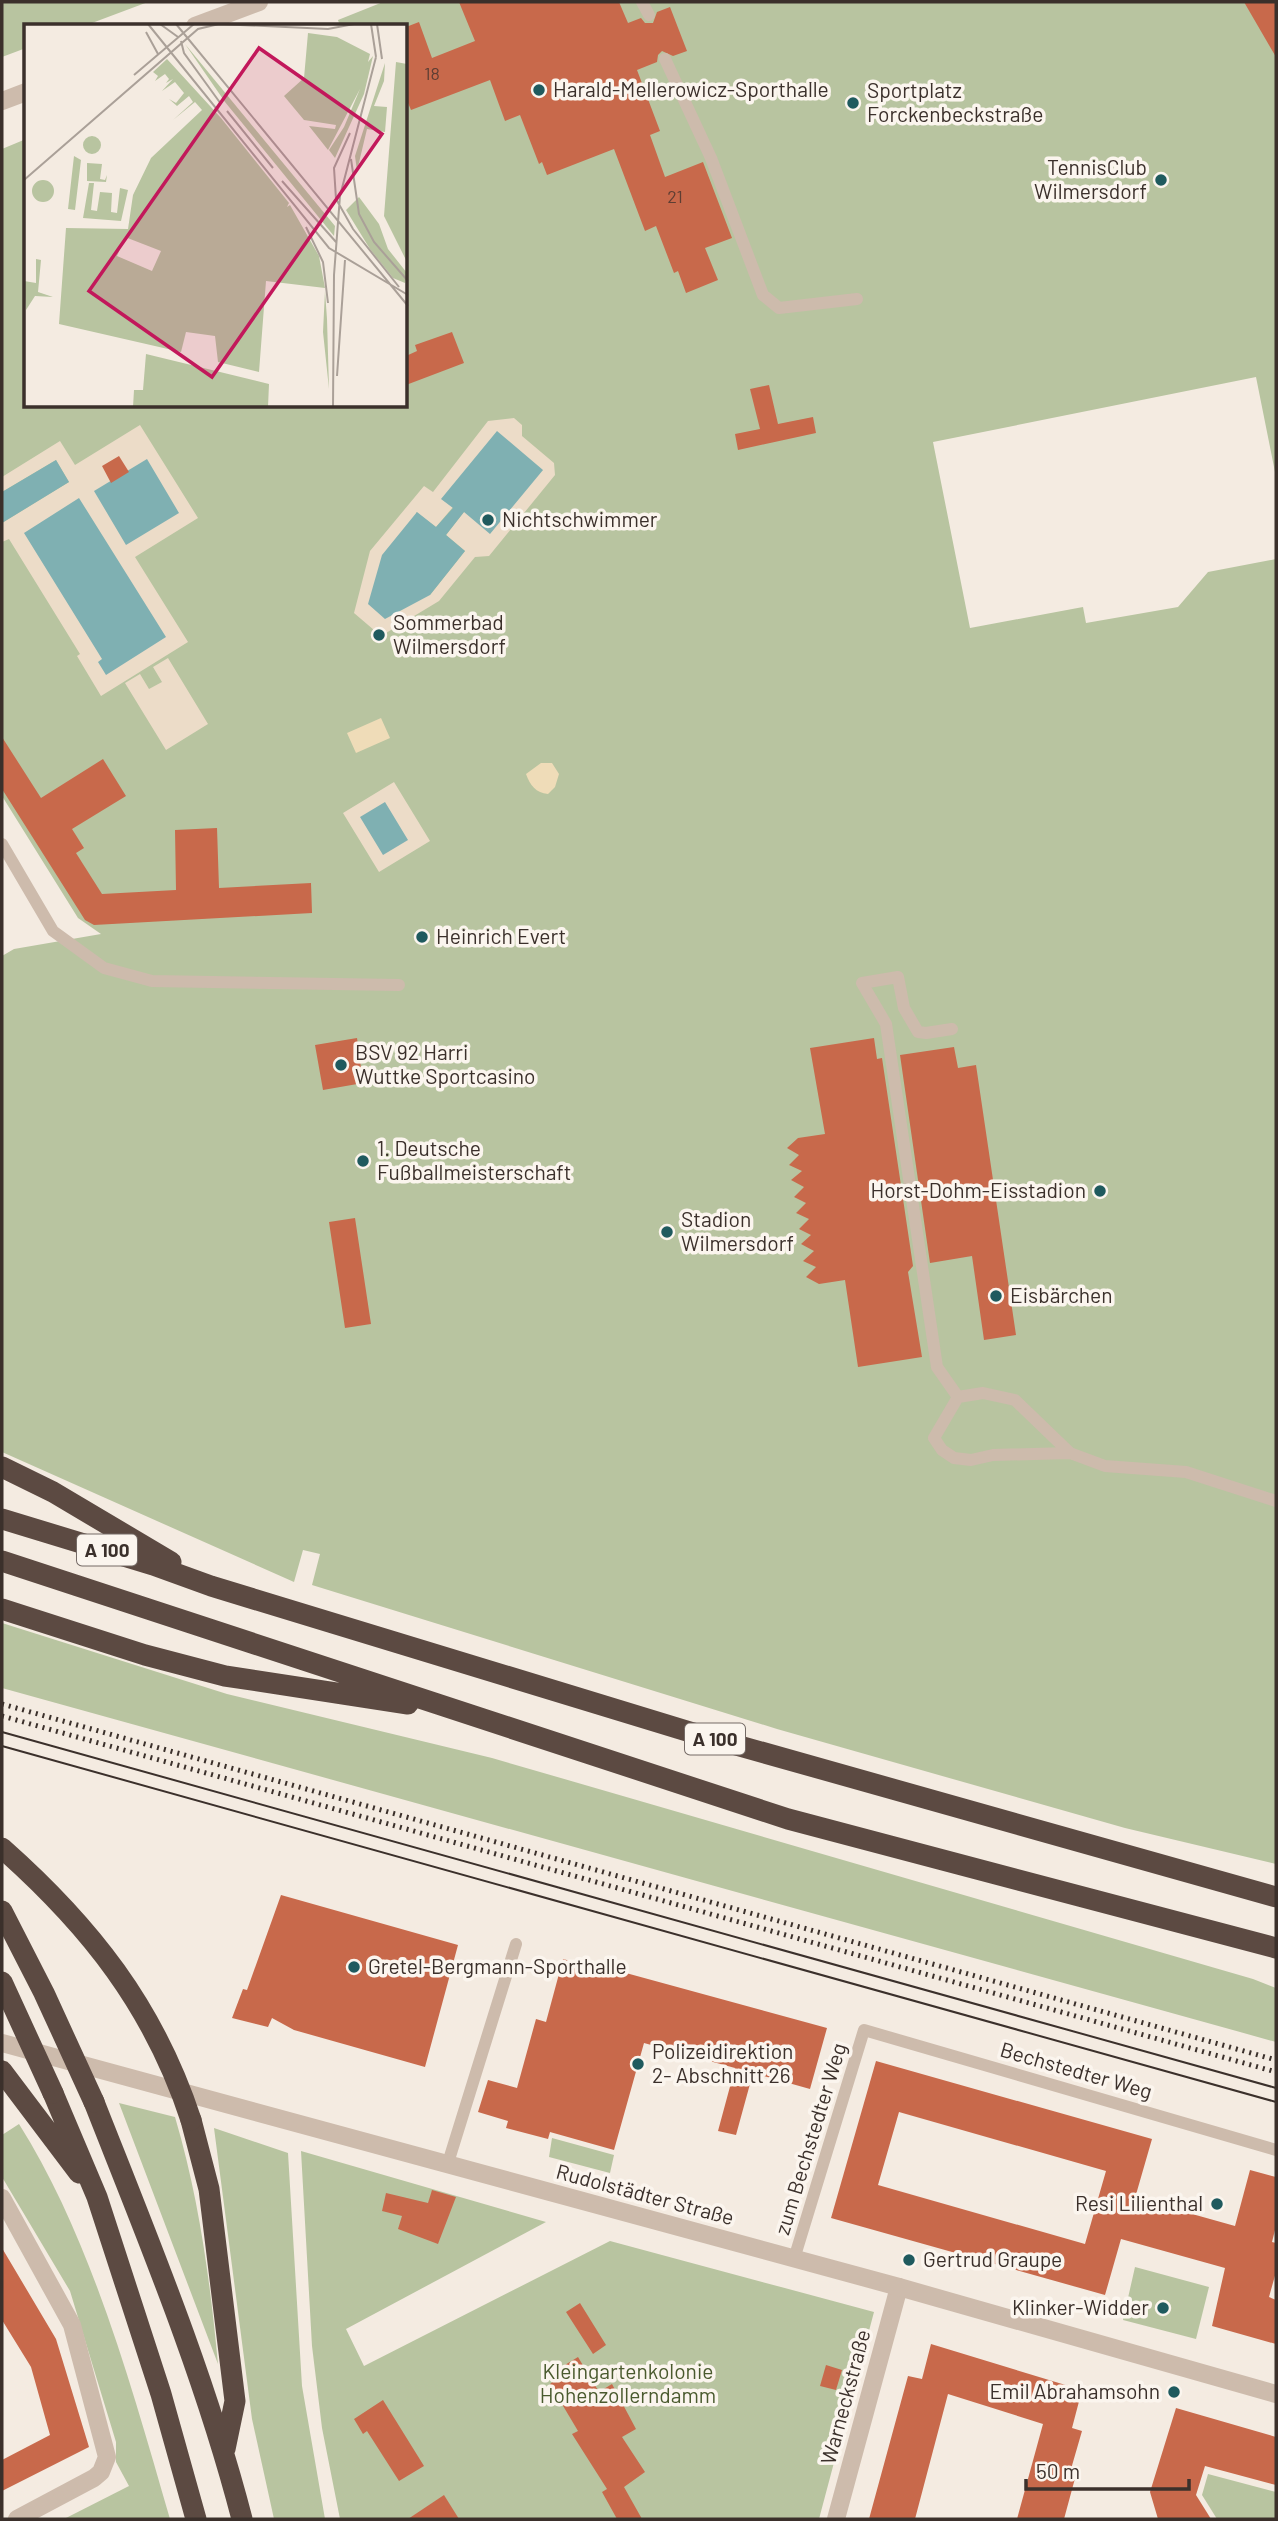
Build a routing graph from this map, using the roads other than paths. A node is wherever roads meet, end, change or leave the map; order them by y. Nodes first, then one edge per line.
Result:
1 (259, 2) edge
2 (642, 2) edge
3 (649, 15) dead end
4 (200, 24) edge
5 (665, 59) dead end
6 (24, 93) edge
7 (2, 101) edge
8 (857, 299) dead end
9 (2, 844) edge
10 (399, 985) dead end
11 (951, 1029) dead end
12 (958, 1397) junction
13 (1070, 1453) junction
14 (2, 1467) edge
15 (1276, 1501) edge
16 (2, 1519) edge
17 (2, 1562) edge
18 (211, 1587) junction
19 (2, 1609) edge
20 (469, 1713) junction
21 (2, 1848) edge
22 (1222, 1881) junction
23 (1276, 1886) edge
24 (1276, 1897) edge
25 (2, 1911) edge
26 (516, 1944) dead end
27 (1275, 1948) edge
28 (2, 1982) edge
29 (864, 2030) joint
30 (2, 2043) edge
31 (8, 2079) edge
32 (1276, 2150) edge
33 (447, 2166) junction
34 (97, 2197) junction
35 (2, 2198) edge
36 (794, 2259) junction
37 (899, 2287) junction
38 (1276, 2394) edge
39 (224, 2451) junction
40 (16, 2519) edge
41 (196, 2519) edge
42 (242, 2519) edge
43 (836, 2519) edge

1 - 4 street
2 - 3 lane
5 - 8 lane
6 - 7 street
9 - 10 lane
11 - 12 lane
12 - 13 lane
12 - 13 lane
13 - 15 lane
14 - 18 highway
16 - 18 highway, A 100
17 - 20 highway, A 100
18 - 22 highway, A 100
19 - 20 highway
20 - 27 highway, A 100
21 - 39 highway, bridge
22 - 23 highway
22 - 24 highway, A 100
25 - 39 highway, bridge
26 - 33 lane
28 - 34 highway, bridge
29 - 32 lane, Bechstedter Weg
29 - 36 lane, zum Bechstedter Weg
30 - 33 street, Rudolstädter Straße
31 - 34 highway
33 - 36 street, Rudolstädter Straße
34 - 41 highway
35 - 40 street
36 - 37 street, Rudolstädter Straße
37 - 38 street, Rudolstädter Straße
37 - 43 street, Warneckstraße
39 - 42 highway

